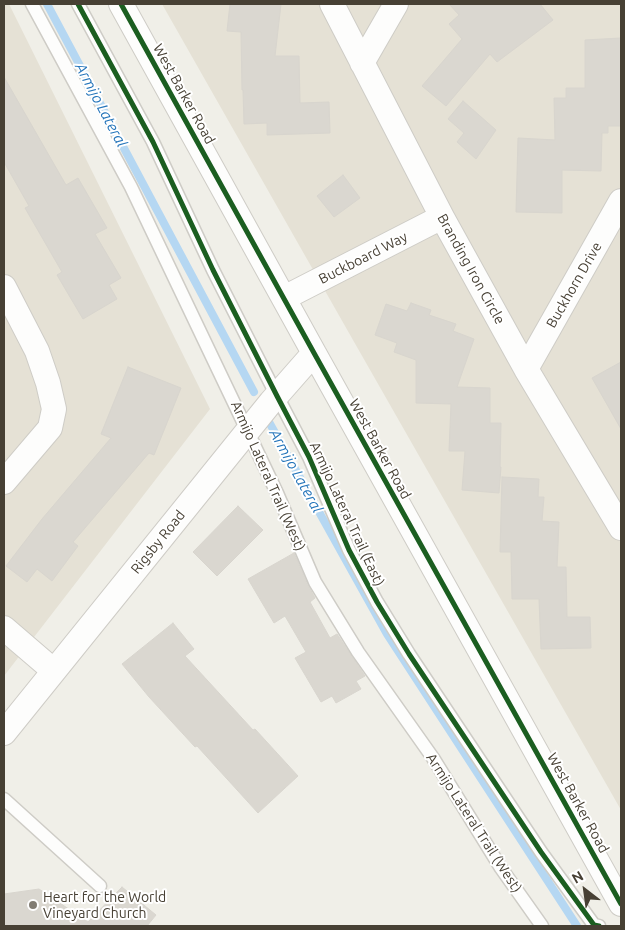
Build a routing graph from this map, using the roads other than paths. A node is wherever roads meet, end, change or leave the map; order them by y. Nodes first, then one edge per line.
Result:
1 (32, 4) edge
2 (78, 4) edge
3 (121, 4) edge
4 (332, 4) edge
5 (396, 4) edge
6 (362, 62) junction
7 (621, 201) edge
8 (442, 217) junction
9 (4, 287) edge
10 (284, 298) junction
11 (314, 353) junction
12 (526, 369) junction
13 (277, 396) junction
14 (248, 430) junction
15 (4, 482) edge
16 (621, 528) edge
17 (4, 628) edge
18 (54, 671) junction
19 (4, 733) edge
20 (6, 807) edge
21 (100, 886) dead end
22 (621, 904) edge
23 (542, 926) edge
24 (598, 926) edge

1 - 14 lane, Armijo Lateral Trail (West)
2 - 13 lane, Armijo Lateral Trail (East)
3 - 10 street, West Barker Road
4 - 6 street, Branding Iron Circle
5 - 6 street
6 - 8 street, Branding Iron Circle
7 - 12 street, Buckhorn Drive
8 - 10 street, Buckboard Way
8 - 12 street, Branding Iron Circle
9 - 15 street
10 - 11 street, West Barker Road
11 - 13 street, Rigsby Road
11 - 22 street, West Barker Road
12 - 16 street, Branding Iron Circle
13 - 14 street, Rigsby Road
13 - 24 lane, Armijo Lateral Trail (East)
14 - 18 street, Rigsby Road
14 - 23 lane, Armijo Lateral Trail (West)
17 - 18 street
18 - 19 street, Rigsby Road
20 - 21 lane

